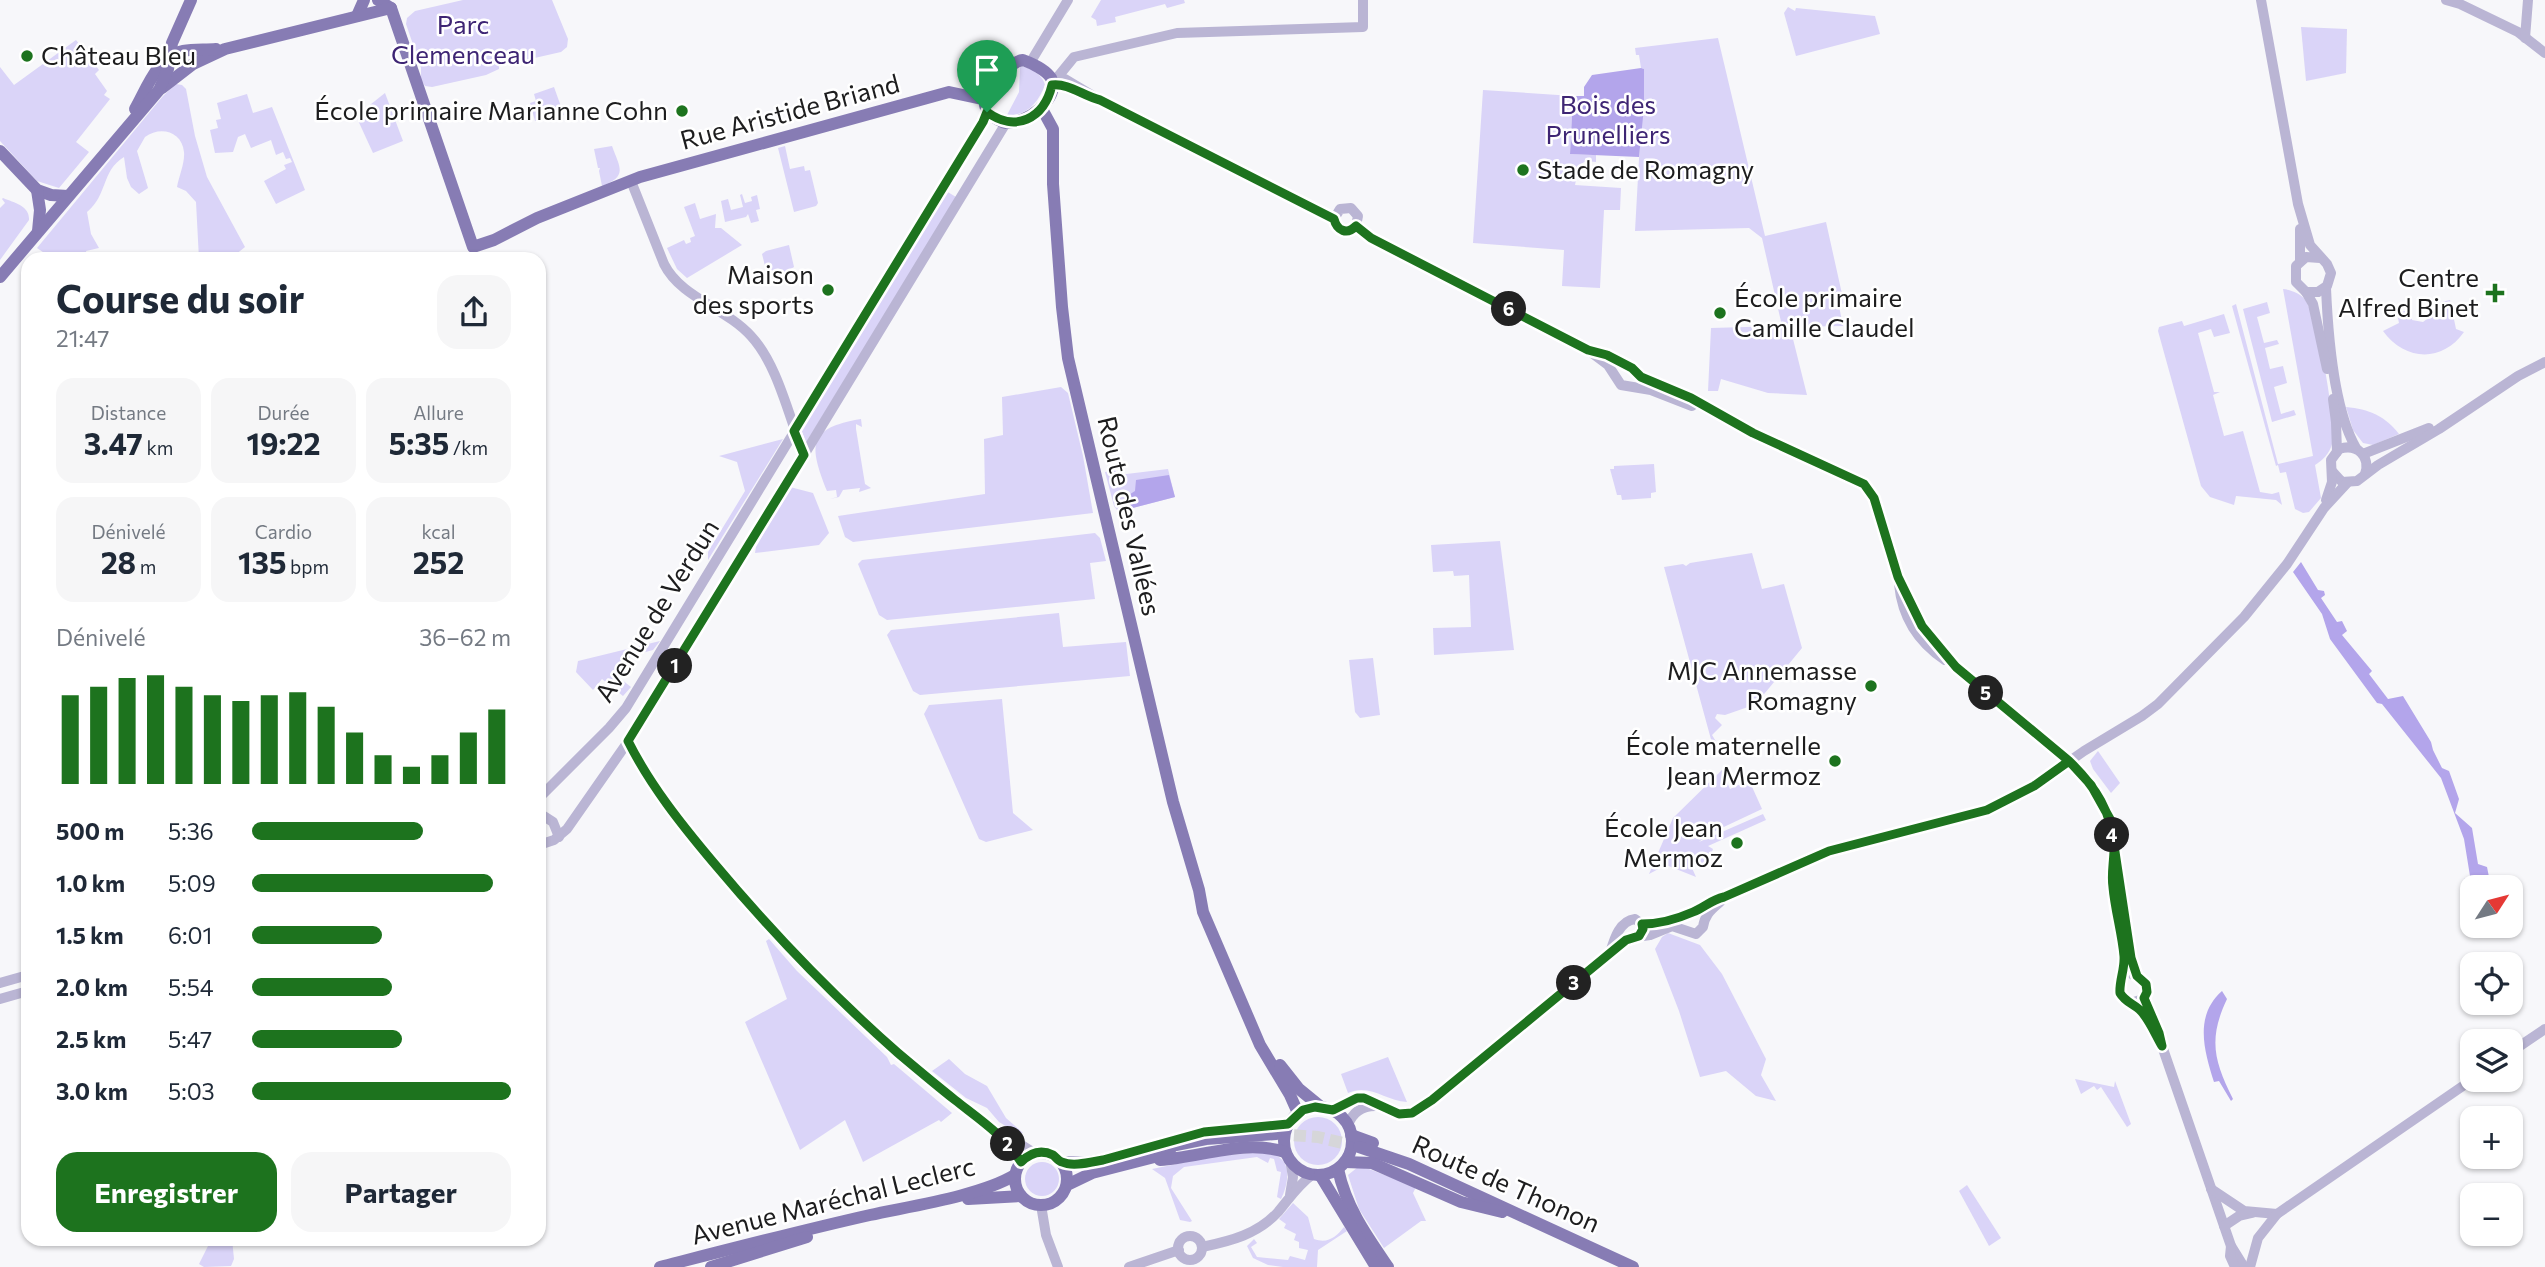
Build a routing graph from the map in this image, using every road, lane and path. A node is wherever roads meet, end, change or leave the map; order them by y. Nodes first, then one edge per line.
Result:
1 (191, 0) edge
2 (364, 0) edge
3 (378, 0) edge
4 (1068, 0) edge
5 (1363, 0) edge
6 (2260, 0) edge
7 (2446, 0) edge
8 (2528, 0) edge
9 (391, 8) junction
10 (357, 16) junction
11 (2525, 38) junction
12 (225, 49) junction
13 (2545, 53) edge
14 (170, 57) junction
15 (1030, 63) junction
16 (1054, 82) junction
17 (159, 90) junction
18 (987, 106) junction
19 (1037, 112) junction
20 (1006, 123) junction
21 (123, 131) junction
22 (0, 151) edge
23 (631, 181) junction
24 (37, 190) junction
25 (68, 196) junction
26 (2298, 204) junction
27 (1334, 219) junction
28 (1356, 226) junction
29 (38, 231) junction
30 (2320, 258) junction
31 (2300, 261) junction
32 (0, 277) edge
33 (2326, 288) junction
34 (2305, 292) junction
35 (1588, 350) junction
36 (2545, 362) edge
37 (1625, 366) junction
38 (1616, 374) junction
39 (1636, 374) junction
40 (1629, 386) junction
41 (1721, 416) junction
42 (2457, 416) junction
43 (794, 431) junction
44 (2360, 451) junction
45 (2337, 452) junction
46 (804, 455) junction
47 (2332, 471) junction
48 (2365, 474) junction
49 (2347, 483) junction
50 (2324, 508) junction
51 (628, 741) junction
52 (614, 761) junction
53 (2069, 761) junction
54 (641, 768) junction
55 (546, 791) edge
56 (546, 818) edge
57 (559, 837) junction
58 (546, 842) edge
59 (2114, 851) junction
60 (1199, 890) junction
61 (1724, 897) junction
62 (1689, 914) junction
63 (1704, 920) junction
64 (1624, 925) junction
65 (1684, 929) junction
66 (1637, 932) junction
67 (1610, 953) junction
68 (2137, 976) junction
69 (21, 977) edge
70 (2122, 981) junction
71 (0, 983) edge
72 (21, 993) edge
73 (2144, 998) junction
74 (0, 999) edge
75 (2132, 1003) junction
76 (2545, 1028) edge
77 (2523, 1044) edge
78 (2162, 1046) junction
79 (2460, 1088) edge
80 (1378, 1106) junction
81 (1327, 1109) junction
82 (1298, 1113) junction
83 (1288, 1124) junction
84 (991, 1128) junction
85 (1350, 1130) junction
86 (1275, 1138) tunnel mouth
87 (1034, 1153) junction
88 (1288, 1156) junction
89 (1140, 1157) junction
90 (1021, 1162) junction
91 (1062, 1162) junction
92 (1113, 1163) junction
93 (1341, 1165) junction
94 (1015, 1175) junction
95 (1316, 1175) junction
96 (1067, 1185) junction
97 (2211, 1189) junction
98 (1290, 1195) junction
99 (1021, 1196) junction
100 (1041, 1205) junction
101 (1502, 1212) junction
102 (2252, 1213) junction
103 (2277, 1214) junction
104 (2224, 1226) junction
105 (2258, 1238) junction
106 (1578, 1240) junction
107 (2231, 1245) junction
108 (1202, 1247) junction
109 (1179, 1250) junction
110 (665, 1267) edge
111 (711, 1267) edge
112 (1058, 1267) edge
113 (1129, 1267) edge
114 (1376, 1267) edge
115 (1388, 1267) edge
116 (1619, 1267) edge
117 (1633, 1267) edge
118 (2235, 1267) edge
119 (2244, 1267) edge
120 (2250, 1267) edge

1 - 14 main road
2 - 10 main road
3 - 9 main road
4 - 15 street
5 - 16 street
6 - 26 street
7 - 11 street
8 - 11 street
9 - 10 main road
9 - 23 main road, Rue Aristide Briand
10 - 12 main road
11 - 13 street
12 - 14 main road
12 - 17 main road
14 - 17 main road
14 - 21 main road
15 - 16 main road
15 - 18 main road
16 - 19 main road
16 - 27 street
17 - 21 main road
18 - 20 main road
18 - 23 main road, Rue Aristide Briand
18 - 43 street, Avenue de Verdun
19 - 20 main road
19 - 60 main road, Route des Vallées
20 - 46 street, Avenue de Verdun
21 - 25 main road
22 - 24 main road
23 - 43 street
24 - 25 main road
24 - 29 main road
25 - 29 main road
26 - 30 street
26 - 31 street
27 - 28 street
27 - 28 street
28 - 35 street
29 - 32 main road
30 - 31 street
30 - 33 street
31 - 34 street
33 - 34 street
33 - 44 street
34 - 45 street
35 - 37 street
35 - 38 street
36 - 42 street
37 - 38 street
37 - 39 street
38 - 40 street
39 - 40 street
39 - 41 street
40 - 41 street
41 - 53 street
42 - 44 street
42 - 48 street
43 - 46 street
43 - 55 street, Avenue de Verdun
44 - 45 street
44 - 48 street
45 - 47 street
46 - 51 street, Avenue de Verdun
47 - 49 street
47 - 50 street
48 - 49 street
49 - 50 street
50 - 53 street
51 - 52 street, Avenue de Verdun
51 - 54 street
52 - 54 street
52 - 57 street, Avenue de Verdun
53 - 59 street
53 - 61 street
54 - 84 street
56 - 57 street
57 - 58 street, Avenue de Verdun
59 - 68 street
59 - 70 street
60 - 81 main road, Route des Vallées
60 - 82 main road, Route des Vallées
61 - 62 street
61 - 63 street
62 - 63 street
62 - 65 street
62 - 66 street
63 - 65 street
64 - 66 street
64 - 66 street
64 - 67 street
65 - 66 street
66 - 67 street
67 - 80 street
68 - 70 street
68 - 73 street
69 - 71 street
70 - 75 street
72 - 74 street
73 - 75 street
73 - 78 street
75 - 78 street
76 - 77 street
78 - 97 street
79 - 103 street
80 - 81 street
80 - 85 street
81 - 82 main road
81 - 85 main road
82 - 83 main road
83 - 88 main road
83 - 89 main road
84 - 87 street
84 - 90 street
85 - 93 main road
85 - 106 main road
86 - 89 main road
87 - 90 main road
87 - 91 main road
88 - 89 main road
88 - 95 main road
88 - 98 street
89 - 92 main road
90 - 94 main road
91 - 92 main road
91 - 96 main road
92 - 96 main road
93 - 95 main road
93 - 101 main road
93 - 115 main road
94 - 99 main road
94 - 110 main road, Avenue Maréchal Leclerc
95 - 98 street
95 - 114 main road
96 - 100 main road
97 - 102 street
97 - 104 street
98 - 108 street
99 - 100 main road
99 - 111 main road, Avenue Maréchal Leclerc
100 - 112 street
101 - 106 main road, Route de Thonon
101 - 116 main road, Route de Thonon
102 - 103 street
102 - 104 street
103 - 105 street
104 - 107 street
105 - 107 street
105 - 120 street
106 - 117 main road, Route de Thonon
107 - 118 street
107 - 119 street
108 - 109 street
108 - 109 street
109 - 113 street

